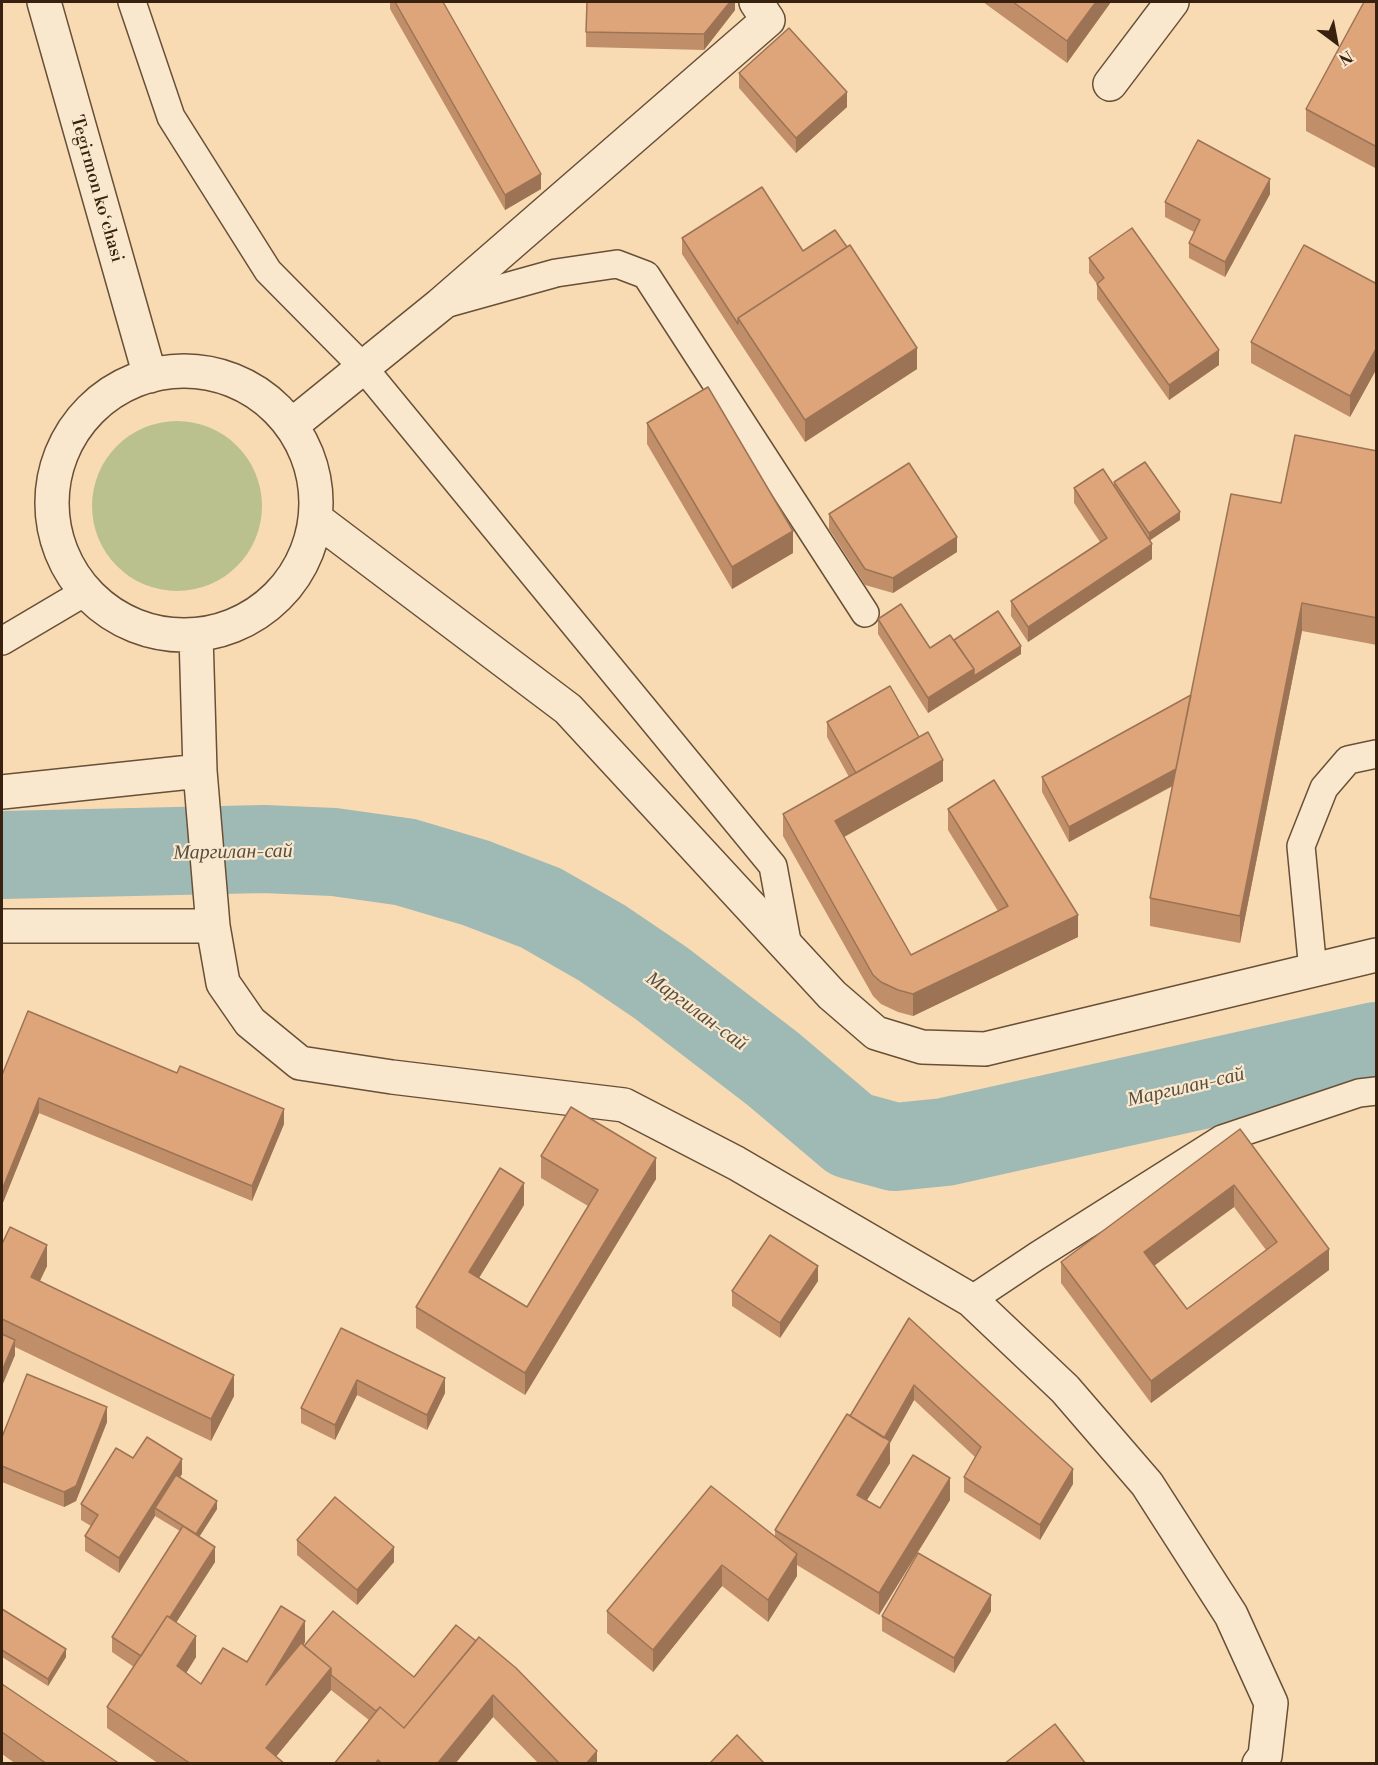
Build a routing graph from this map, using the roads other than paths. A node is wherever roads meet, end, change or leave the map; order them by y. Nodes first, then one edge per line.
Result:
1 (44, 2) edge
2 (132, 2) edge
3 (756, 2) edge
4 (1172, 2) edge
5 (1110, 84) dead end
6 (440, 305) junction
7 (362, 366) junction
8 (150, 375) junction
9 (292, 425) junction
10 (316, 519) junction
11 (85, 592) junction
12 (865, 613) dead end
13 (196, 635) junction
14 (2, 641) edge
15 (1377, 754) edge
16 (200, 771) junction
17 (2, 792) edge
18 (2, 926) edge
19 (213, 926) junction
20 (788, 947) junction
21 (1377, 955) edge
22 (1313, 971) junction
23 (1377, 1091) edge
24 (971, 1300) junction
25 (1265, 1761) edge

1 - 8 street, Tegirmon koʻchasi
2 - 7 lane
3 - 6 street
4 - 5 street
6 - 7 street
6 - 12 lane
7 - 9 street
7 - 20 lane
8 - 9 street
8 - 11 street
9 - 10 street
10 - 13 street
10 - 20 street
11 - 13 street
11 - 14 lane
13 - 16 street
15 - 22 lane
16 - 17 street
16 - 19 street
18 - 19 street
19 - 24 street
20 - 22 street
21 - 22 street
23 - 24 lane
24 - 25 street

